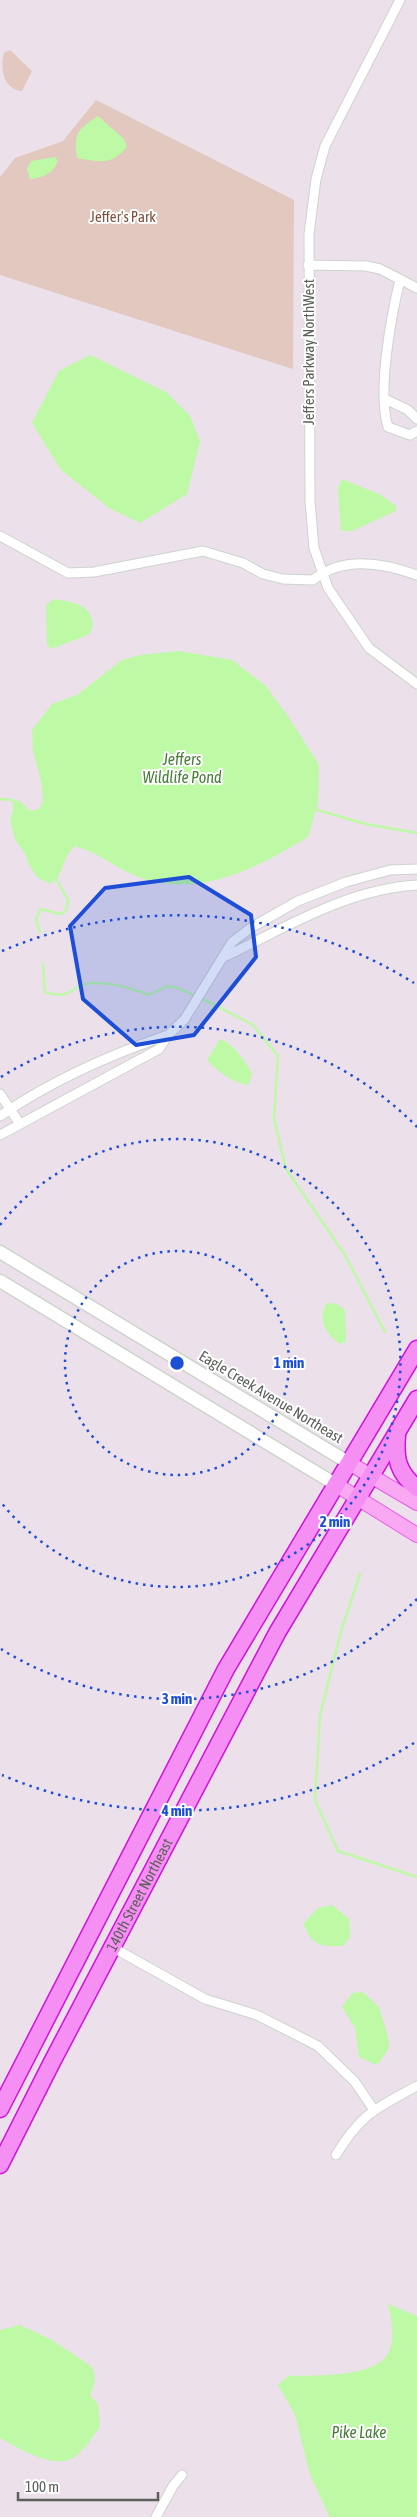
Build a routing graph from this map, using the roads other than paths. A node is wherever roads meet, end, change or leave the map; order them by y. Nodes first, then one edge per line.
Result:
1 (400, 0) edge
2 (308, 265) junction
3 (400, 280) junction
4 (417, 288) edge
5 (385, 400) junction
6 (417, 419) edge
7 (417, 431) edge
8 (0, 536) edge
9 (322, 572) junction
10 (417, 575) edge
11 (417, 684) edge
12 (417, 869) edge
13 (417, 886) edge
14 (223, 957) junction
15 (168, 1035) junction
16 (0, 1094) edge
17 (10, 1110) junction
18 (0, 1116) edge
19 (20, 1124) junction
20 (0, 1136) edge
21 (0, 1252) edge
22 (0, 1282) edge
23 (417, 1349) edge
24 (417, 1399) edge
25 (397, 1433) junction
26 (349, 1463) junction
27 (371, 1476) junction
28 (335, 1484) junction
29 (417, 1488) edge
30 (357, 1498) junction
31 (417, 1503) edge
32 (417, 1535) edge
33 (112, 1947) junction
34 (417, 2086) edge
35 (0, 2109) edge
36 (374, 2110) junction
37 (336, 2155) dead end
38 (0, 2165) edge
39 (182, 2475) dead end
40 (156, 2517) edge

1 - 2 street, Jeffers Parkway NorthWest
2 - 3 street
2 - 9 street, Jeffers Parkway NorthWest
3 - 4 street
3 - 5 street
5 - 6 street
5 - 7 street
8 - 9 street
9 - 10 street
9 - 11 street, Jeffers Parkway NorthWest
12 - 14 street
13 - 14 street
14 - 15 street
15 - 17 street
15 - 19 street
16 - 17 street
17 - 18 street
17 - 19 street
19 - 20 street
21 - 26 main road, Eagle Creek Avenue Northeast
22 - 28 main road
23 - 26 highway, 140th Street Northeast
24 - 25 highway, 140th Street Northeast
25 - 27 highway, 140th Street Northeast
25 - 29 highway
26 - 27 main road, Eagle Creek Avenue Northeast
26 - 28 highway, 140th Street Northeast
27 - 30 highway, 140th Street Northeast
27 - 31 main road, Eagle Creek Avenue Northeast
28 - 30 main road
28 - 35 highway, 140th Street Northeast
30 - 32 main road
30 - 33 highway, 140th Street Northeast
33 - 36 street
33 - 38 highway, 140th Street Northeast
34 - 36 street
36 - 37 street
39 - 40 street

